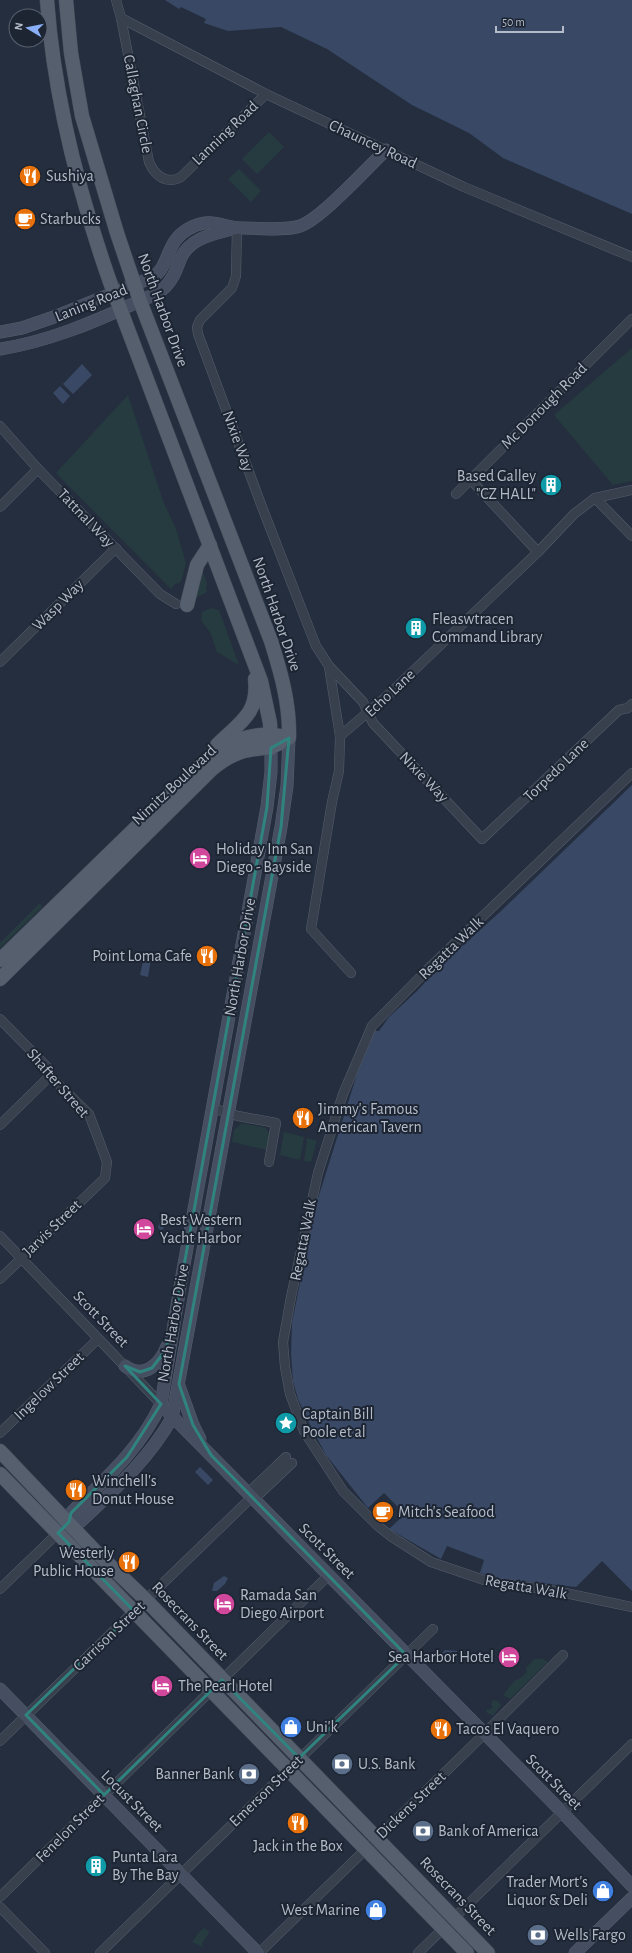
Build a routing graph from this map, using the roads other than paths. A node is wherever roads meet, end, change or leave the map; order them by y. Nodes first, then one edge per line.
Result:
1 (47, 0) edge
2 (66, 0) edge
3 (116, 0) edge
4 (121, 18) junction
5 (266, 94) junction
6 (386, 150) junction
7 (185, 173) joint
8 (237, 228) junction
9 (632, 257) edge
10 (134, 284) junction
11 (114, 293) junction
12 (140, 301) junction
13 (120, 310) junction
14 (632, 319) edge
15 (0, 332) edge
16 (0, 349) edge
17 (0, 426) edge
18 (38, 469) junction
19 (470, 479) junction
20 (632, 490) edge
21 (456, 494) dead end
22 (595, 498) junction
23 (0, 507) edge
24 (632, 536) edge
25 (210, 545) junction
26 (116, 548) junction
27 (538, 552) junction
28 (182, 604) joint
29 (253, 658) junction
30 (0, 662) edge
31 (326, 663) junction
32 (632, 704) edge
33 (368, 713) junction
34 (340, 736) junction
35 (289, 738) junction
36 (271, 741) junction
37 (196, 769) junction
38 (632, 773) edge
39 (482, 839) joint
40 (0, 960) edge
41 (351, 973) dead end
42 (0, 979) edge
43 (0, 1019) edge
44 (50, 1076) junction
45 (212, 1108) junction
46 (228, 1113) junction
47 (0, 1125) edge
48 (269, 1162) dead end
49 (105, 1178) joint
50 (0, 1236) edge
51 (21, 1258) junction
52 (0, 1279) edge
53 (172, 1332) junction
54 (98, 1339) junction
55 (125, 1366) junction
56 (179, 1384) junction
57 (161, 1404) junction
58 (172, 1418) junction
59 (0, 1433) edge
60 (0, 1451) edge
61 (211, 1455) junction
62 (289, 1460) dead end
63 (0, 1474) edge
64 (251, 1496) junction
65 (69, 1522) junction
66 (58, 1533) junction
67 (329, 1575) junction
68 (0, 1589) edge
69 (146, 1600) junction
70 (632, 1607) edge
71 (134, 1611) junction
72 (433, 1629) dead end
73 (406, 1655) junction
74 (563, 1655) dead end
75 (222, 1680) junction
76 (0, 1689) edge
77 (211, 1690) junction
78 (26, 1716) junction
79 (484, 1734) junction
80 (0, 1741) edge
81 (632, 1744) edge
82 (299, 1758) junction
83 (288, 1769) junction
84 (104, 1795) junction
85 (562, 1812) junction
86 (377, 1838) junction
87 (366, 1849) junction
88 (182, 1874) junction
89 (632, 1886) edge
90 (0, 1897) edge
91 (632, 1898) edge
92 (0, 1907) edge
93 (454, 1917) junction
94 (443, 1928) junction
95 (45, 1953) edge
96 (100, 1953) edge
97 (258, 1953) edge
98 (418, 1953) edge
99 (467, 1953) edge
100 (488, 1953) edge
101 (575, 1953) edge

1 - 11 main road, North Harbor Drive
2 - 10 main road, North Harbor Drive
3 - 4 street, Callaghan Circle
4 - 5 street, Chauncey Road
4 - 7 street, Callaghan Circle
5 - 6 street, Chauncey Road
5 - 7 street, Lanning Road
6 - 8 main road, Laning Road
6 - 9 street, Chauncey Road
8 - 10 main road, Laning Road
8 - 12 main road, Laning Road
8 - 31 street, Nixie Way
10 - 11 main road, Laning Road
10 - 12 main road, North Harbor Drive
11 - 13 main road, North Harbor Drive
11 - 15 main road, Laning Road
12 - 13 main road, Laning Road
12 - 35 main road, North Harbor Drive
13 - 16 main road, Laning Road
13 - 25 main road, North Harbor Drive
14 - 19 street, Mc Donough Road
17 - 18 street, Tattnal Way
18 - 23 street
18 - 26 street, Tattnal Way
19 - 21 street, Mc Donough Road
19 - 27 street
20 - 22 street, Echo Lane
22 - 24 street
22 - 27 street, Echo Lane
25 - 28 main road
25 - 29 main road, North Harbor Drive
26 - 28 street, Tattnal Way
26 - 30 street, Wasp Way
27 - 33 street, Echo Lane
29 - 36 main road, North Harbor Drive
29 - 37 main road
31 - 33 street, Nixie Way
31 - 34 street
32 - 39 street, Torpedo Lane
33 - 34 street, Echo Lane
33 - 39 street, Nixie Way
34 - 41 street
35 - 36 main road, Nimitz Boulevard
35 - 46 main road, North Harbor Drive
36 - 37 main road, Nimitz Boulevard
36 - 42 main road, Nimitz Boulevard
36 - 45 main road, North Harbor Drive
37 - 40 main road, Nimitz Boulevard
38 - 70 street, Regatta Walk
43 - 44 street, Shafter Street
44 - 47 street
44 - 49 street, Shafter Street
45 - 46 street
45 - 53 main road, North Harbor Drive
46 - 48 street
46 - 56 main road, North Harbor Drive
49 - 51 street, Jarvis Street
50 - 51 street, Scott Street
51 - 52 street, Jarvis Street
51 - 54 street, Scott Street
53 - 55 main road
53 - 57 main road, North Harbor Drive
54 - 55 street, Scott Street
54 - 59 street, Ingelow Street
55 - 57 street, Scott Street
56 - 58 main road, North Harbor Drive
56 - 61 main road
57 - 58 main road, Scott Street
57 - 65 main road, North Harbor Drive
58 - 61 main road, Scott Street
58 - 65 main road, North Harbor Drive
60 - 65 main road, Rosecrans Street
61 - 64 main road, Scott Street
62 - 64 street, Garrison Street
63 - 66 main road, Rosecrans Street
64 - 67 main road, Scott Street
64 - 69 street, Garrison Street
65 - 66 main road, North Harbor Drive
65 - 69 main road, Rosecrans Street
66 - 68 street
66 - 71 main road, Rosecrans Street
67 - 73 main road, Scott Street
67 - 75 street, Fenelon Street
69 - 71 street, Garrison Street
69 - 75 main road, Rosecrans Street
71 - 77 main road, Rosecrans Street
71 - 78 street, Garrison Street
72 - 73 street, Emerson Street
73 - 79 main road, Scott Street
73 - 82 street, Emerson Street
74 - 79 street, Dickens Street
75 - 77 street, Fenelon Street
75 - 82 main road, Rosecrans Street
76 - 78 main road, Locust Street
77 - 83 main road, Rosecrans Street
77 - 84 street, Fenelon Street
78 - 80 street, Garrison Street
78 - 84 main road, Locust Street
79 - 85 main road, Scott Street
79 - 86 street, Dickens Street
81 - 85 street
82 - 83 street, Emerson Street
82 - 86 main road, Rosecrans Street
83 - 87 main road, Rosecrans Street
83 - 88 street, Emerson Street
84 - 88 main road, Locust Street
84 - 90 street, Fenelon Street
85 - 89 main road, Scott Street
85 - 93 street
86 - 87 street, Dickens Street
86 - 93 main road, Rosecrans Street
87 - 94 main road, Rosecrans Street
87 - 97 street, Dickens Street
88 - 96 street, Emerson Street
88 - 97 main road, Locust Street
91 - 101 main road
92 - 95 street
93 - 94 street
93 - 100 main road, Rosecrans Street
94 - 98 street
94 - 99 main road, Rosecrans Street

